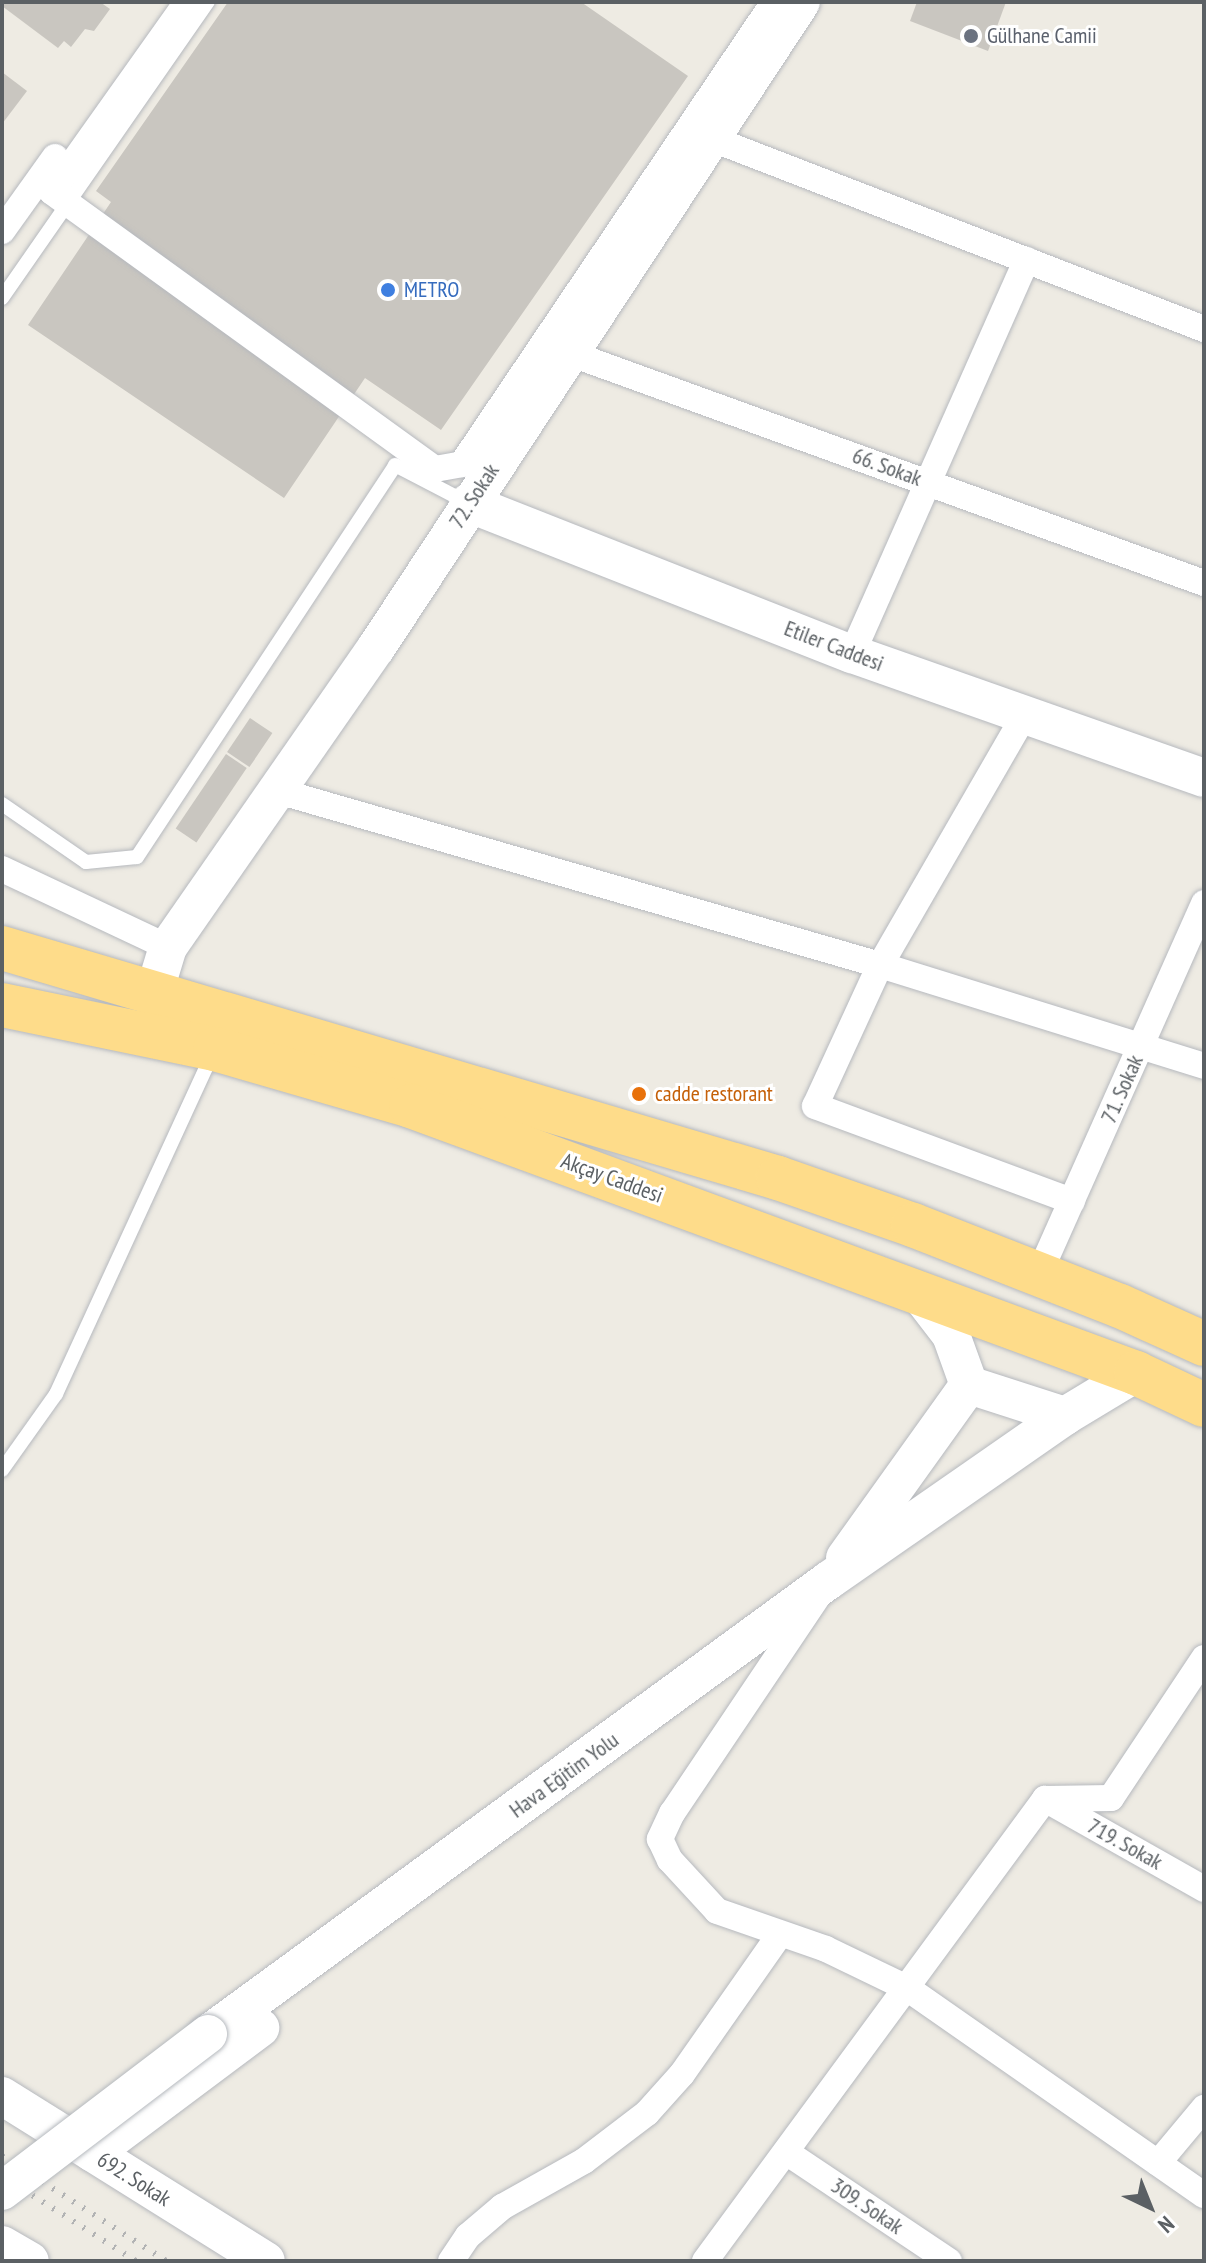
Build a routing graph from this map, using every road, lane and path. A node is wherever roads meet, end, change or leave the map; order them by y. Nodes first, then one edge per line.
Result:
1 (167, 2) edge
2 (187, 2) edge
3 (208, 2) edge
4 (774, 2) edge
5 (801, 2) edge
6 (710, 138) junction
7 (68, 203) junction
8 (5, 219) edge
9 (1027, 260) junction
10 (2, 298) edge
11 (1204, 329) edge
12 (569, 353) junction
13 (929, 482) junction
14 (468, 503) junction
15 (1204, 583) edge
16 (852, 654) junction
17 (1024, 716) junction
18 (1204, 778) edge
19 (278, 791) junction
20 (2, 804) edge
21 (2, 869) edge
22 (1204, 903) edge
23 (168, 947) junction
24 (2, 948) edge
25 (880, 965) junction
26 (154, 993) junction
27 (2, 1005) edge
28 (1141, 1044) junction
29 (215, 1049) junction
30 (1204, 1066) edge
31 (1072, 1201) junction
32 (1039, 1274) junction
33 (918, 1292) junction
34 (1204, 1344) edge
35 (1136, 1373) junction
36 (969, 1385) junction
37 (1204, 1405) edge
38 (1065, 1416) junction
39 (2, 1470) edge
40 (829, 1580) junction
41 (1204, 1658) edge
42 (1045, 1799) junction
43 (411, 1888) junction
44 (1204, 1889) edge
45 (780, 1934) junction
46 (907, 1988) junction
47 (2, 2096) edge
48 (1204, 2108) edge
49 (57, 2130) junction
50 (786, 2152) junction
51 (93, 2153) junction
52 (1158, 2163) junction
53 (2, 2191) edge
54 (1204, 2195) edge
55 (2, 2245) edge
56 (30, 2261) edge
57 (266, 2261) edge
58 (451, 2261) edge
59 (705, 2261) edge
60 (949, 2261) edge

1 - 8 street
2 - 7 street
3 - 7 lane
4 - 7 street
5 - 6 street, 72. Sokak
6 - 9 street
6 - 12 street, 72. Sokak
7 - 10 lane
9 - 11 street
9 - 13 street
12 - 13 street, 66. Sokak
12 - 14 street, 72. Sokak
13 - 15 street, 66. Sokak
13 - 16 street
14 - 16 street, Etiler Caddesi
14 - 19 street, 72. Sokak
14 - 20 lane
16 - 17 street, Etiler Caddesi
17 - 18 street, Etiler Caddesi
17 - 25 street
19 - 23 street, 72. Sokak
19 - 25 street
21 - 23 street
22 - 28 street, 71. Sokak
23 - 26 street, 72. Sokak
24 - 26 highway, Akçay Caddesi
25 - 28 street
25 - 31 street
26 - 32 highway, Akçay Caddesi
27 - 29 highway, Akçay Caddesi
28 - 30 street
28 - 31 street, 71. Sokak
29 - 33 highway, Akçay Caddesi
29 - 39 lane
31 - 32 street, 71. Sokak
32 - 34 highway, Akçay Caddesi
33 - 35 highway, Akçay Caddesi
33 - 36 street
35 - 37 highway, Akçay Caddesi
35 - 38 street, Hava Eğitim Yolu
36 - 38 street
36 - 40 street
38 - 40 street, Hava Eğitim Yolu
40 - 43 street, Hava Eğitim Yolu
40 - 45 street
41 - 42 street
42 - 44 street, 719. Sokak
42 - 46 street
43 - 49 street
43 - 51 street
43 - 53 street, Hava Eğitim Yolu, bridge
45 - 46 street
45 - 58 street
46 - 50 street
46 - 52 street
47 - 49 street, 692. Sokak
48 - 52 street
49 - 51 street, 692. Sokak
50 - 59 street
50 - 60 street, 309. Sokak
51 - 57 street, 692. Sokak
52 - 54 street
55 - 56 street

